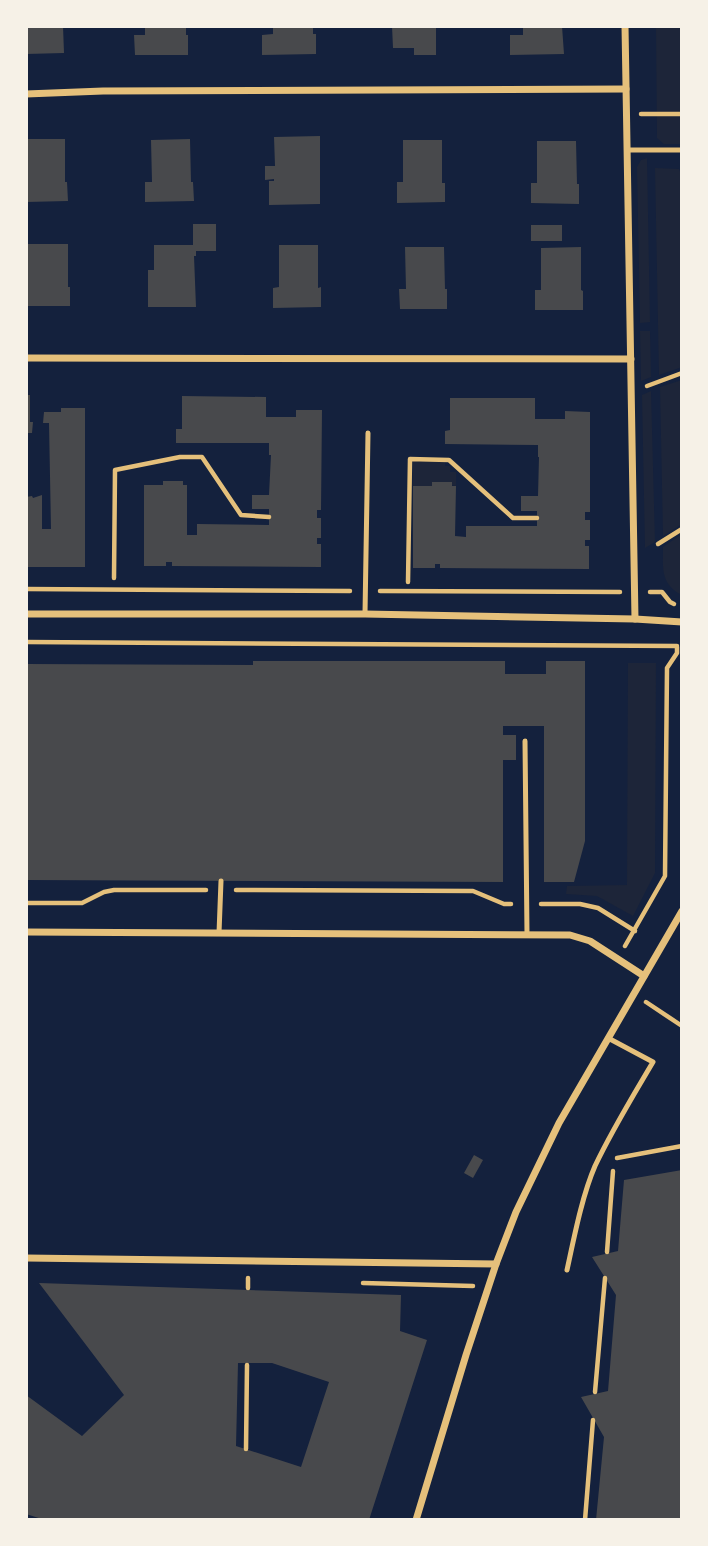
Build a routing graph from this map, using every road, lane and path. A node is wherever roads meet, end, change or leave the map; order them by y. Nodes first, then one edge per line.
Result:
1 (625, 26) edge
2 (626, 89) junction
3 (26, 94) edge
4 (626, 113) junction
5 (682, 114) edge
6 (627, 150) junction
7 (682, 150) edge
8 (26, 358) edge
9 (631, 359) junction
10 (682, 373) edge
11 (655, 382) dead end
12 (368, 433) dead end
13 (269, 517) dead end
14 (537, 519) dead end
15 (682, 529) edge
16 (658, 544) dead end
17 (114, 578) dead end
18 (408, 582) dead end
19 (26, 589) edge
20 (365, 591) junction
21 (617, 592) dead end
22 (659, 592) dead end
23 (682, 606) edge
24 (26, 614) edge
25 (365, 614) junction
26 (635, 619) junction
27 (682, 622) edge
28 (26, 642) edge
29 (525, 740) dead end
30 (221, 881) dead end
31 (221, 890) junction
32 (26, 903) edge
33 (527, 904) junction
34 (682, 911) edge
35 (635, 931) junction
36 (26, 932) edge
37 (219, 933) junction
38 (527, 934) junction
39 (617, 959) junction
40 (644, 976) junction
41 (634, 994) junction
42 (682, 1026) edge
43 (608, 1038) junction
44 (682, 1146) edge
45 (607, 1252) dead end
46 (26, 1258) edge
47 (496, 1264) junction
48 (567, 1270) dead end
49 (605, 1278) dead end
50 (247, 1364) dead end
51 (595, 1392) dead end
52 (593, 1420) dead end
53 (246, 1449) dead end
54 (416, 1520) edge
55 (585, 1520) edge

1 - 2 street
2 - 3 street
2 - 4 street
4 - 5 path
4 - 6 street
6 - 7 lane
6 - 9 street
8 - 9 street
9 - 26 street
10 - 11 path
12 - 20 lane
13 - 17 path
14 - 18 path
15 - 16 path
19 - 20 path
20 - 21 path
20 - 25 lane
22 - 23 path
24 - 25 street
25 - 26 street
26 - 27 street
28 - 35 path
29 - 33 lane
30 - 31 lane
31 - 32 path
31 - 33 path
31 - 37 lane
33 - 35 path
33 - 38 lane
34 - 40 street
35 - 39 path
36 - 37 street
37 - 38 street
38 - 39 street
39 - 40 street
40 - 41 street
41 - 42 path
41 - 43 street
43 - 47 street
43 - 48 lane
44 - 45 path
46 - 47 street
47 - 54 street
49 - 51 path
50 - 53 path
52 - 55 path

